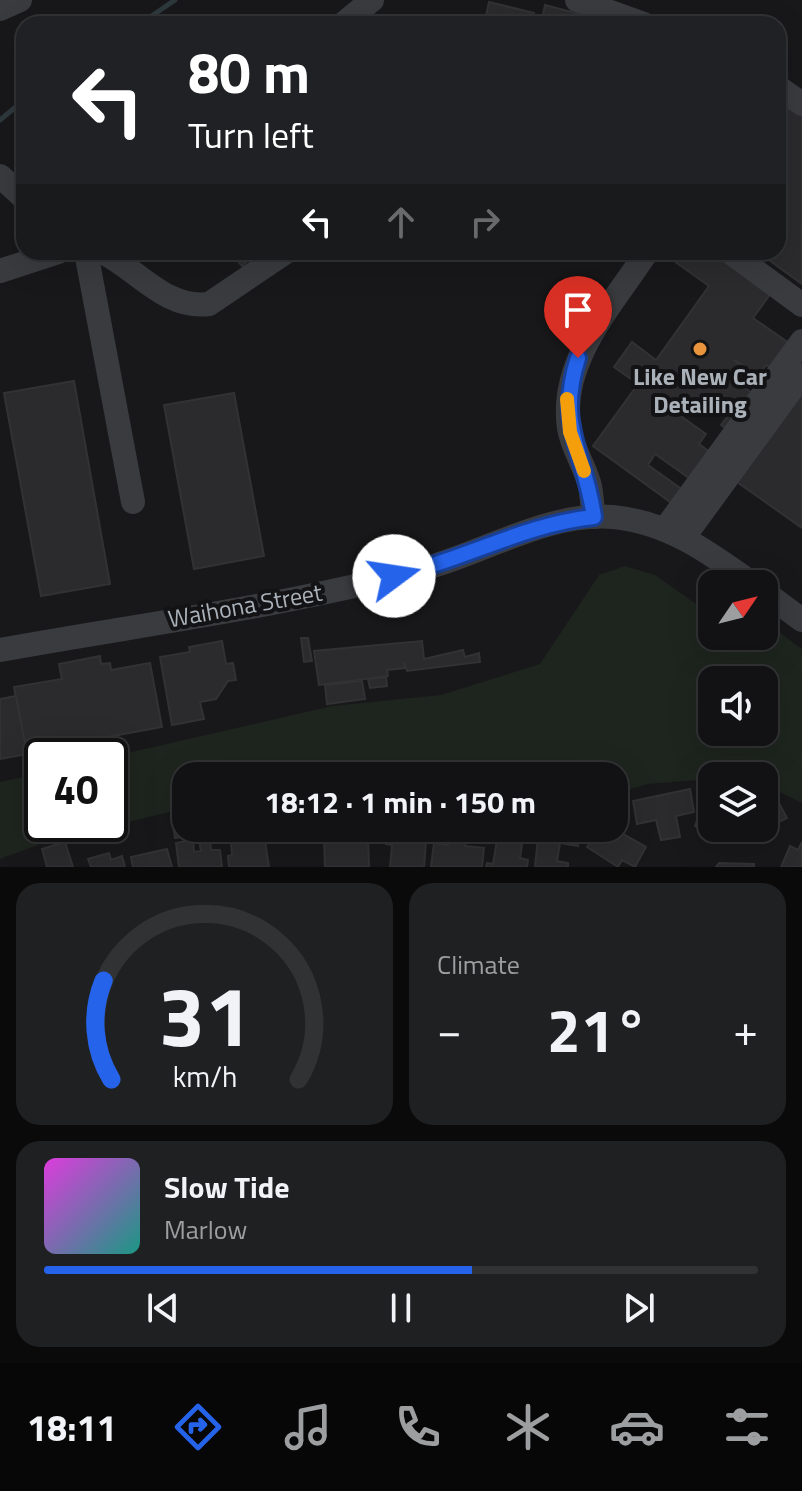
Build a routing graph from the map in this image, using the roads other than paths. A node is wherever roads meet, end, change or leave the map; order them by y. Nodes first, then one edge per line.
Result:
1 (20, 0) edge
2 (372, 0) edge
3 (577, 0) edge
4 (0, 9) edge
5 (353, 16) edge
6 (622, 16) edge
7 (0, 176) edge
8 (15, 199) edge
9 (34, 260) edge
10 (88, 260) edge
11 (118, 260) edge
12 (274, 260) edge
13 (642, 260) edge
14 (741, 260) edge
15 (0, 271) edge
16 (802, 305) edge
17 (802, 341) edge
18 (802, 375) edge
19 (133, 502) dead end
20 (594, 517) junction
21 (674, 533) junction
22 (731, 570) edge
23 (778, 602) edge
24 (802, 620) edge
25 (0, 650) edge

1 - 4 street
2 - 5 street
3 - 6 street
7 - 8 street
9 - 15 street
10 - 19 street
11 - 12 street
13 - 20 street
14 - 16 street
17 - 21 street
18 - 21 street
20 - 21 street, Waihona Street
20 - 25 street, Waihona Street
21 - 22 street, Waihona Street
23 - 24 street

